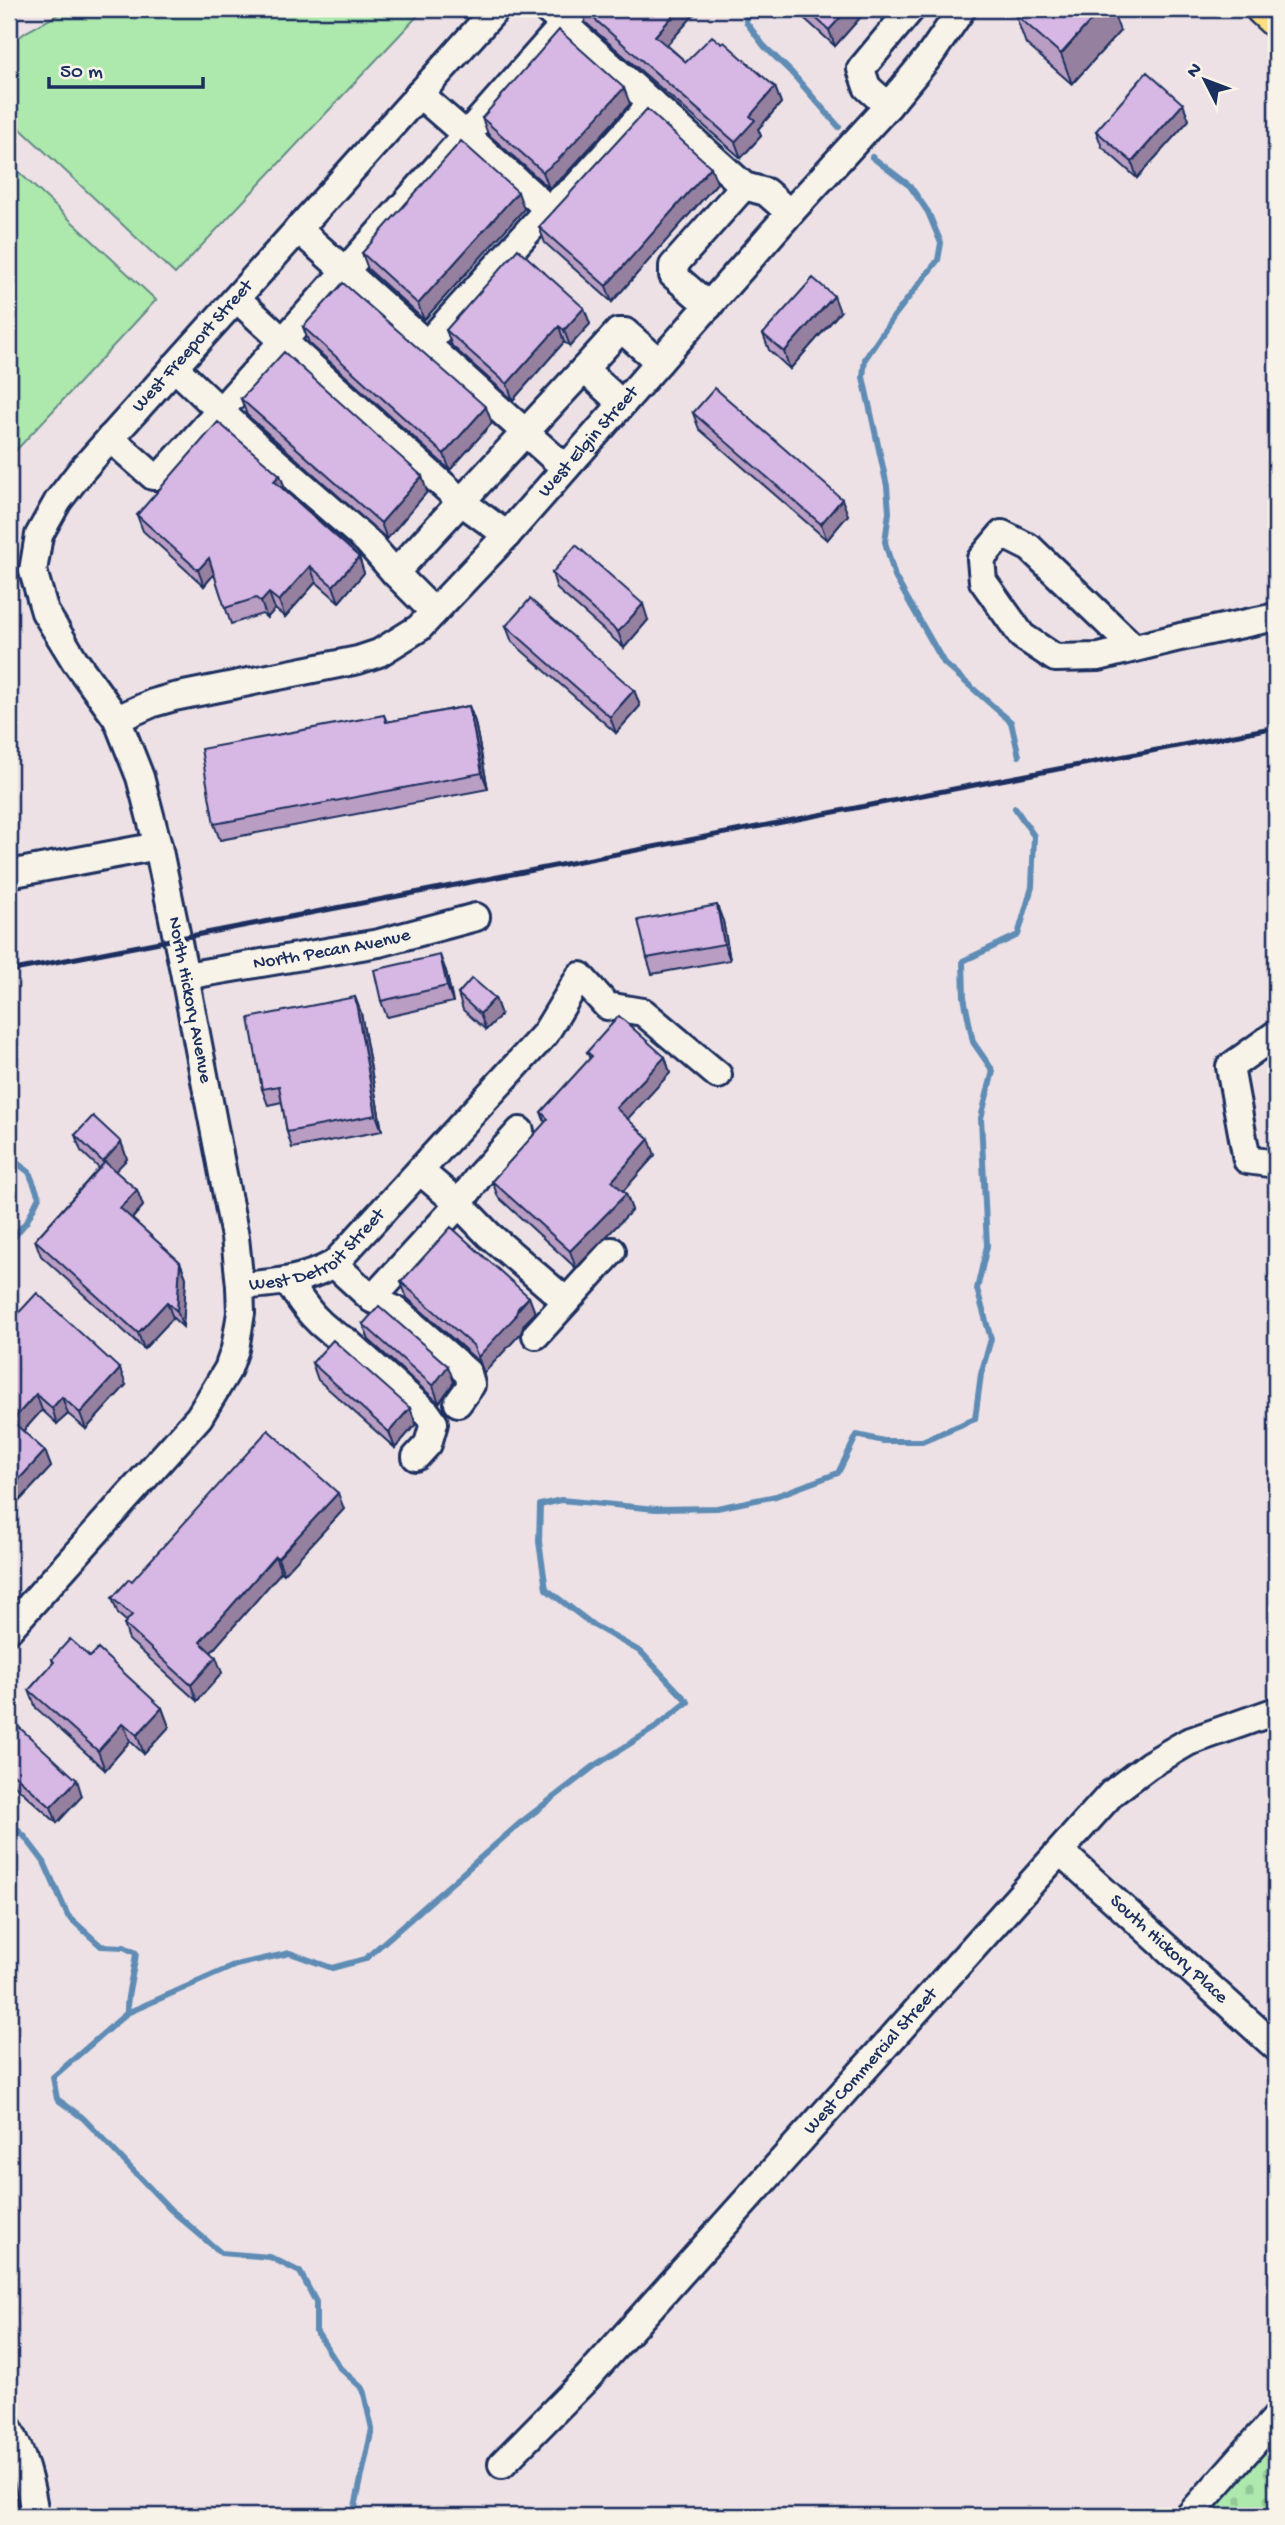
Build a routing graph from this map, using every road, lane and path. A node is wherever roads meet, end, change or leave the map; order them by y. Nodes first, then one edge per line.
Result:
1 (496, 9) edge
2 (911, 9) edge
3 (962, 9) edge
4 (1262, 9) edge
5 (562, 14) edge
6 (1276, 22) edge
7 (419, 93) junction
8 (652, 103) junction
9 (888, 106) junction
10 (466, 135) junction
11 (744, 186) junction
12 (548, 209) junction
13 (790, 213) junction
14 (298, 229) junction
15 (345, 271) junction
16 (237, 299) junction
17 (709, 306) junction
18 (283, 341) junction
19 (426, 345) junction
20 (659, 362) junction
21 (174, 367) junction
22 (584, 369) junction
23 (622, 404) junction
24 (222, 410) junction
25 (526, 433) junction
26 (110, 438) junction
27 (565, 468) junction
28 (463, 503) junction
29 (507, 535) junction
30 (21, 568) edge
31 (395, 573) junction
32 (434, 612) junction
33 (1276, 617) edge
34 (1134, 648) junction
35 (117, 719) junction
36 (158, 846) junction
37 (9, 874) edge
38 (477, 917) dead end
39 (185, 976) junction
40 (1276, 1034) edge
41 (718, 1075) dead end
42 (520, 1131) dead end
43 (1276, 1164) edge
44 (420, 1171) junction
45 (459, 1204) junction
46 (612, 1251) dead end
47 (334, 1265) junction
48 (288, 1282) junction
49 (240, 1286) junction
50 (372, 1299) junction
51 (566, 1301) junction
52 (536, 1335) dead end
53 (458, 1403) dead end
54 (416, 1457) dead end
55 (9, 1629) edge
56 (1276, 1711) edge
57 (1061, 1852) junction
58 (1276, 2047) edge
59 (1276, 2418) edge
60 (9, 2429) edge
61 (502, 2464) dead end
62 (35, 2516) edge
63 (1189, 2516) edge

1 - 7 street, West Freeport Street
2 - 9 street
3 - 9 street, West Elgin Street
4 - 6 main road
5 - 8 street
5 - 10 street
7 - 10 street
7 - 14 street, West Freeport Street
8 - 11 street
8 - 12 street
9 - 13 street, West Elgin Street
10 - 12 street
10 - 15 street
11 - 13 street
11 - 17 street
12 - 19 street
13 - 17 street, West Elgin Street
14 - 15 street
14 - 16 street, West Freeport Street
15 - 18 street
15 - 19 street
16 - 18 street
16 - 21 street, West Freeport Street
17 - 20 street, West Elgin Street
18 - 24 street
18 - 28 street
19 - 25 street
20 - 22 street
20 - 23 street, West Elgin Street
21 - 24 street
21 - 26 street, West Freeport Street
22 - 23 street
22 - 25 street
23 - 27 street, West Elgin Street
24 - 26 street
24 - 31 street
25 - 27 street
25 - 28 street
26 - 30 street, West Freeport Street
27 - 29 street, West Elgin Street
28 - 29 street
28 - 31 street
29 - 32 street, West Elgin Street
30 - 35 street, West Freeport Street
31 - 32 street
32 - 35 street, West Elgin Street
33 - 34 street
34 - 34 street
35 - 36 street, North Hickory Avenue
36 - 37 street
36 - 39 street, North Hickory Avenue
38 - 39 street, North Pecan Avenue
39 - 49 street, North Hickory Avenue
40 - 43 street
41 - 44 street, West Detroit Street
42 - 45 street
44 - 45 street
44 - 47 street, West Detroit Street
45 - 50 street
45 - 51 street
46 - 51 street
47 - 48 street, West Detroit Street
47 - 50 street
48 - 49 street, West Detroit Street
48 - 54 street
49 - 55 street, West Detroit Street
50 - 53 street
51 - 52 street
56 - 57 street, West Commercial Street
57 - 58 street, South Hickory Place
57 - 61 street, West Commercial Street
59 - 63 street
60 - 62 street

